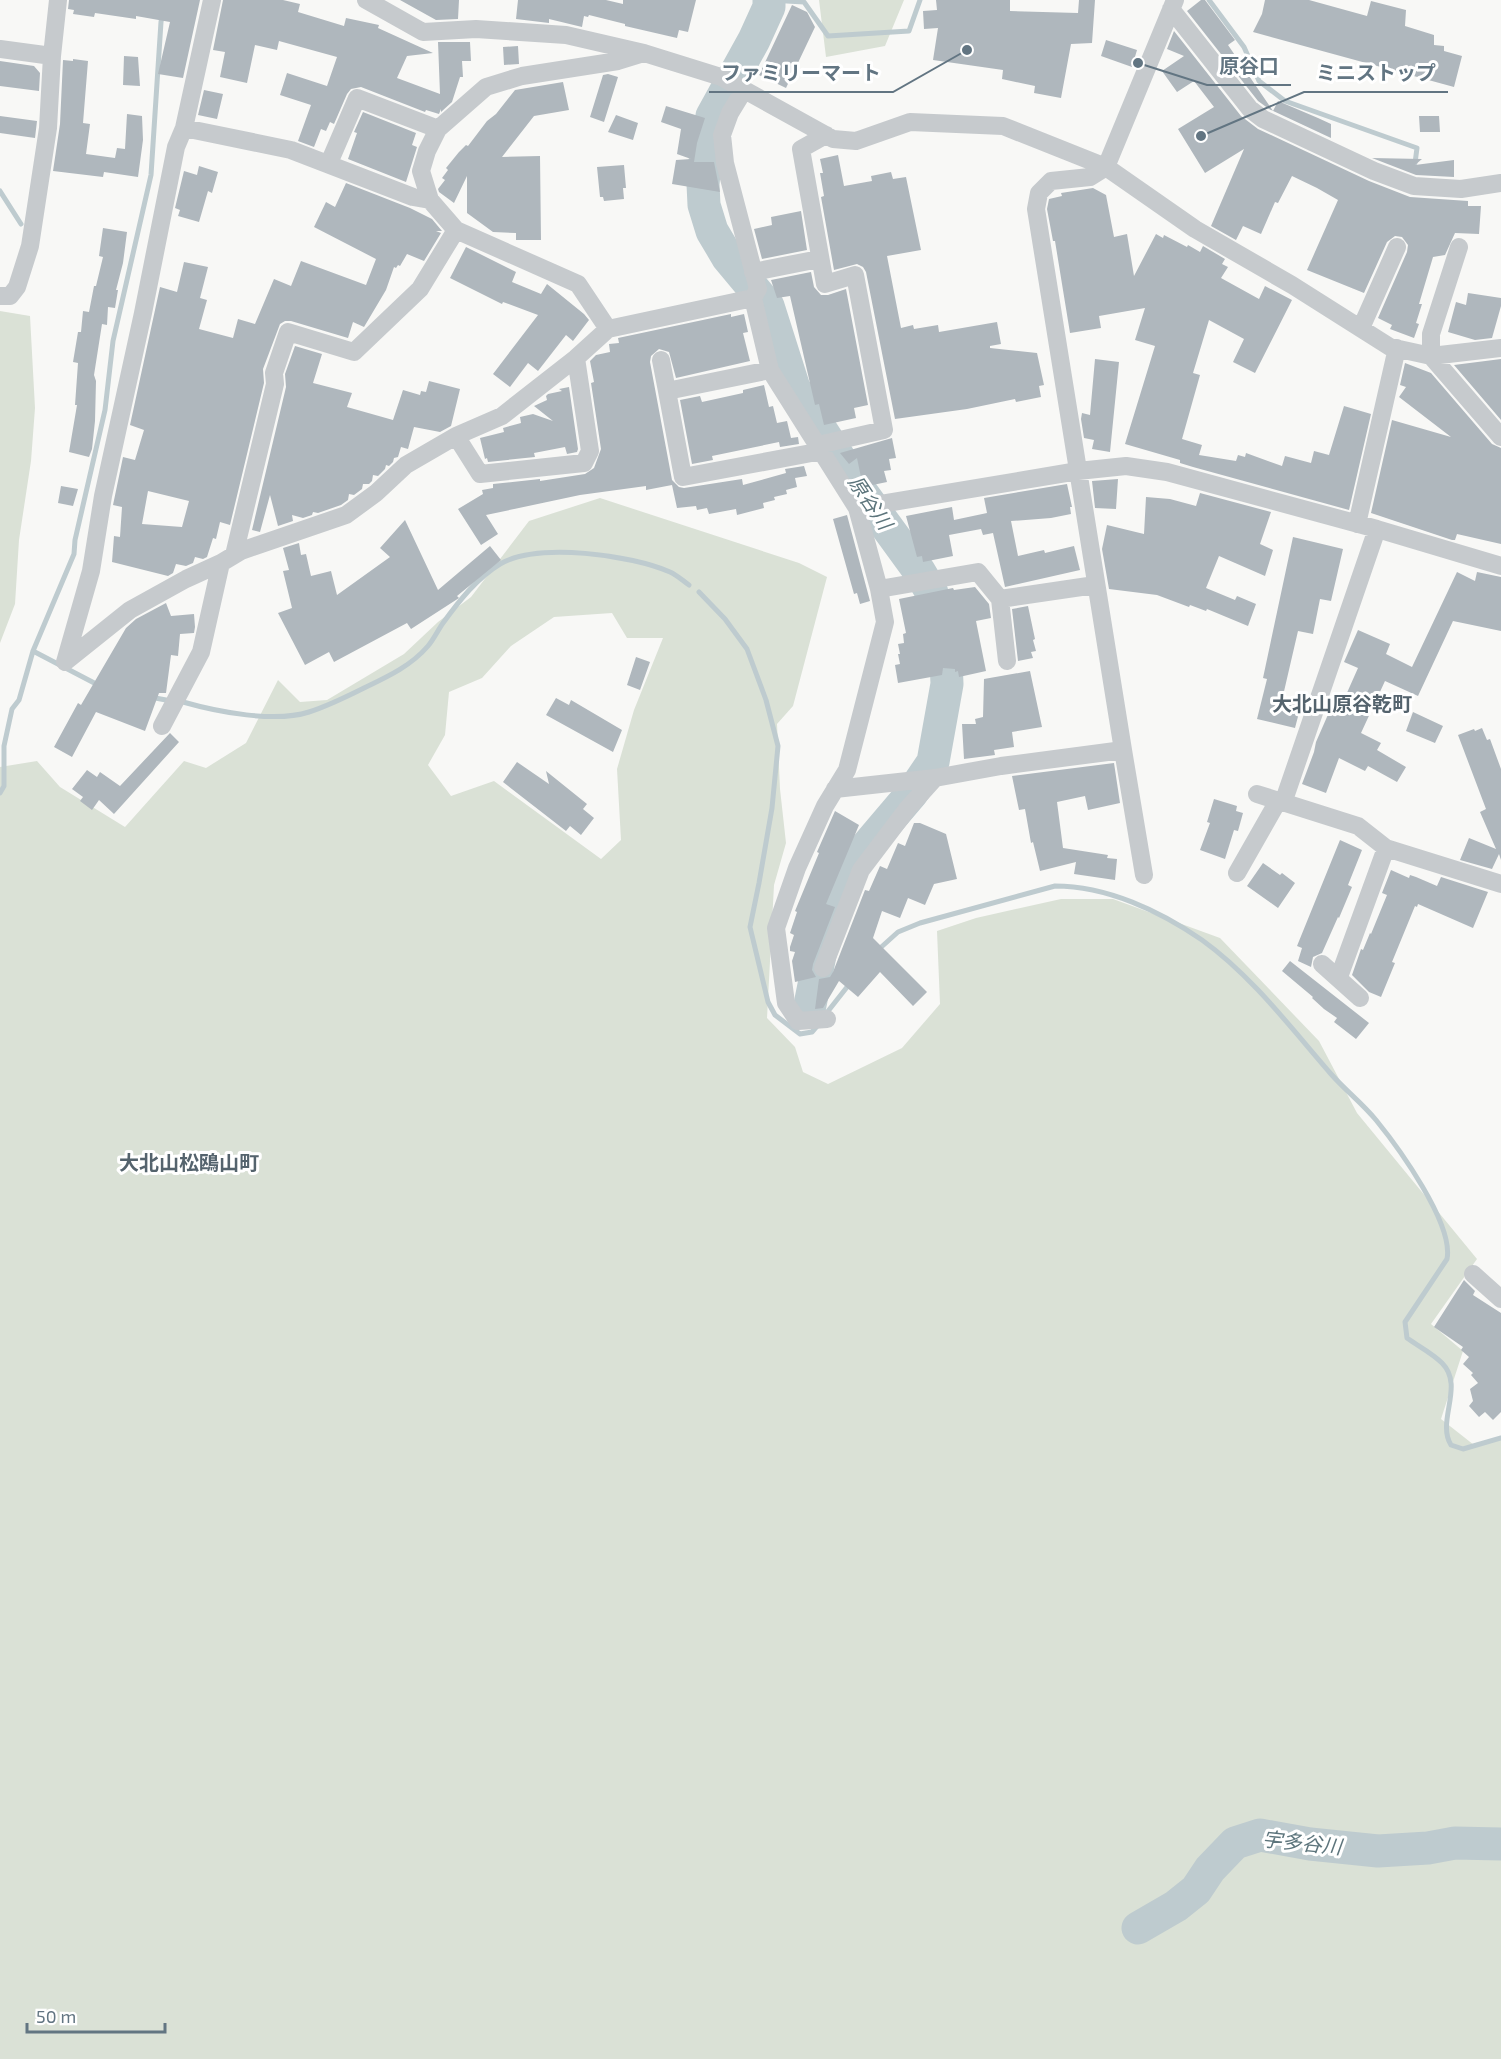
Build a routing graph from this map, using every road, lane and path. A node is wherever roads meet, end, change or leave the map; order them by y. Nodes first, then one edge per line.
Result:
1 (58, 0) edge
2 (212, 0) edge
3 (366, 0) edge
4 (1173, 5) edge
5 (0, 49) edge
6 (644, 53) junction
7 (52, 56) junction
8 (743, 89) junction
9 (184, 128) junction
10 (438, 129) junction
11 (826, 135) junction
12 (329, 164) junction
13 (1106, 167) junction
14 (1501, 183) edge
15 (430, 200) junction
16 (456, 230) junction
17 (1397, 247) dead end
18 (1459, 247) dead end
19 (819, 259) junction
20 (753, 272) junction
21 (0, 296) edge
22 (753, 298) junction
23 (1360, 328) junction
24 (608, 329) junction
25 (1397, 348) junction
26 (1501, 348) edge
27 (1431, 356) junction
28 (576, 358) junction
29 (661, 360) dead end
30 (770, 370) junction
31 (667, 391) junction
32 (456, 436) junction
33 (1501, 437) edge
34 (820, 448) junction
35 (1078, 471) junction
36 (857, 508) junction
37 (1357, 524) junction
38 (1377, 529) junction
39 (227, 559) junction
40 (1501, 566) edge
41 (1095, 585) junction
42 (879, 589) junction
43 (1000, 600) junction
44 (1007, 661) dead end
45 (162, 726) dead end
46 (1124, 750) junction
47 (935, 778) junction
48 (835, 789) junction
49 (1257, 794) dead end
50 (1281, 802) junction
51 (1386, 848) junction
52 (1237, 873) dead end
53 (1144, 875) dead end
54 (1501, 884) edge
55 (1322, 964) dead end
56 (823, 968) dead end
57 (1339, 977) junction
58 (1360, 998) dead end
59 (827, 1019) dead end
60 (1473, 1274) dead end
61 (1501, 1299) edge

1 - 7 street
2 - 9 street
3 - 6 street
4 - 13 street
4 - 14 street
5 - 7 street
6 - 8 street
6 - 10 street
7 - 21 street
8 - 11 street
8 - 20 street
9 - 12 street
9 - 39 street
10 - 12 street
10 - 15 street
11 - 13 street
11 - 19 street
12 - 15 street
13 - 23 street
13 - 35 street
15 - 16 street
16 - 24 street
16 - 39 street
17 - 23 street
18 - 27 street
19 - 20 street
19 - 34 street
20 - 22 street
22 - 24 street
22 - 30 street
23 - 25 street
24 - 28 street
25 - 27 street
25 - 37 street
26 - 27 street
27 - 33 street
28 - 32 street
28 - 32 street
29 - 31 street
30 - 31 street
30 - 34 street
31 - 34 street
32 - 39 street
34 - 36 street
35 - 36 street
35 - 37 street
35 - 41 street
36 - 42 street
37 - 38 street
38 - 40 street
38 - 50 street
39 - 45 street
41 - 43 street
41 - 46 street
42 - 43 street
42 - 48 street
43 - 44 street
46 - 47 street
46 - 53 street
47 - 48 street
47 - 56 street
48 - 59 street
49 - 50 street
50 - 51 street
50 - 52 street
51 - 54 street
51 - 57 street
55 - 57 street
57 - 58 street
60 - 61 street

